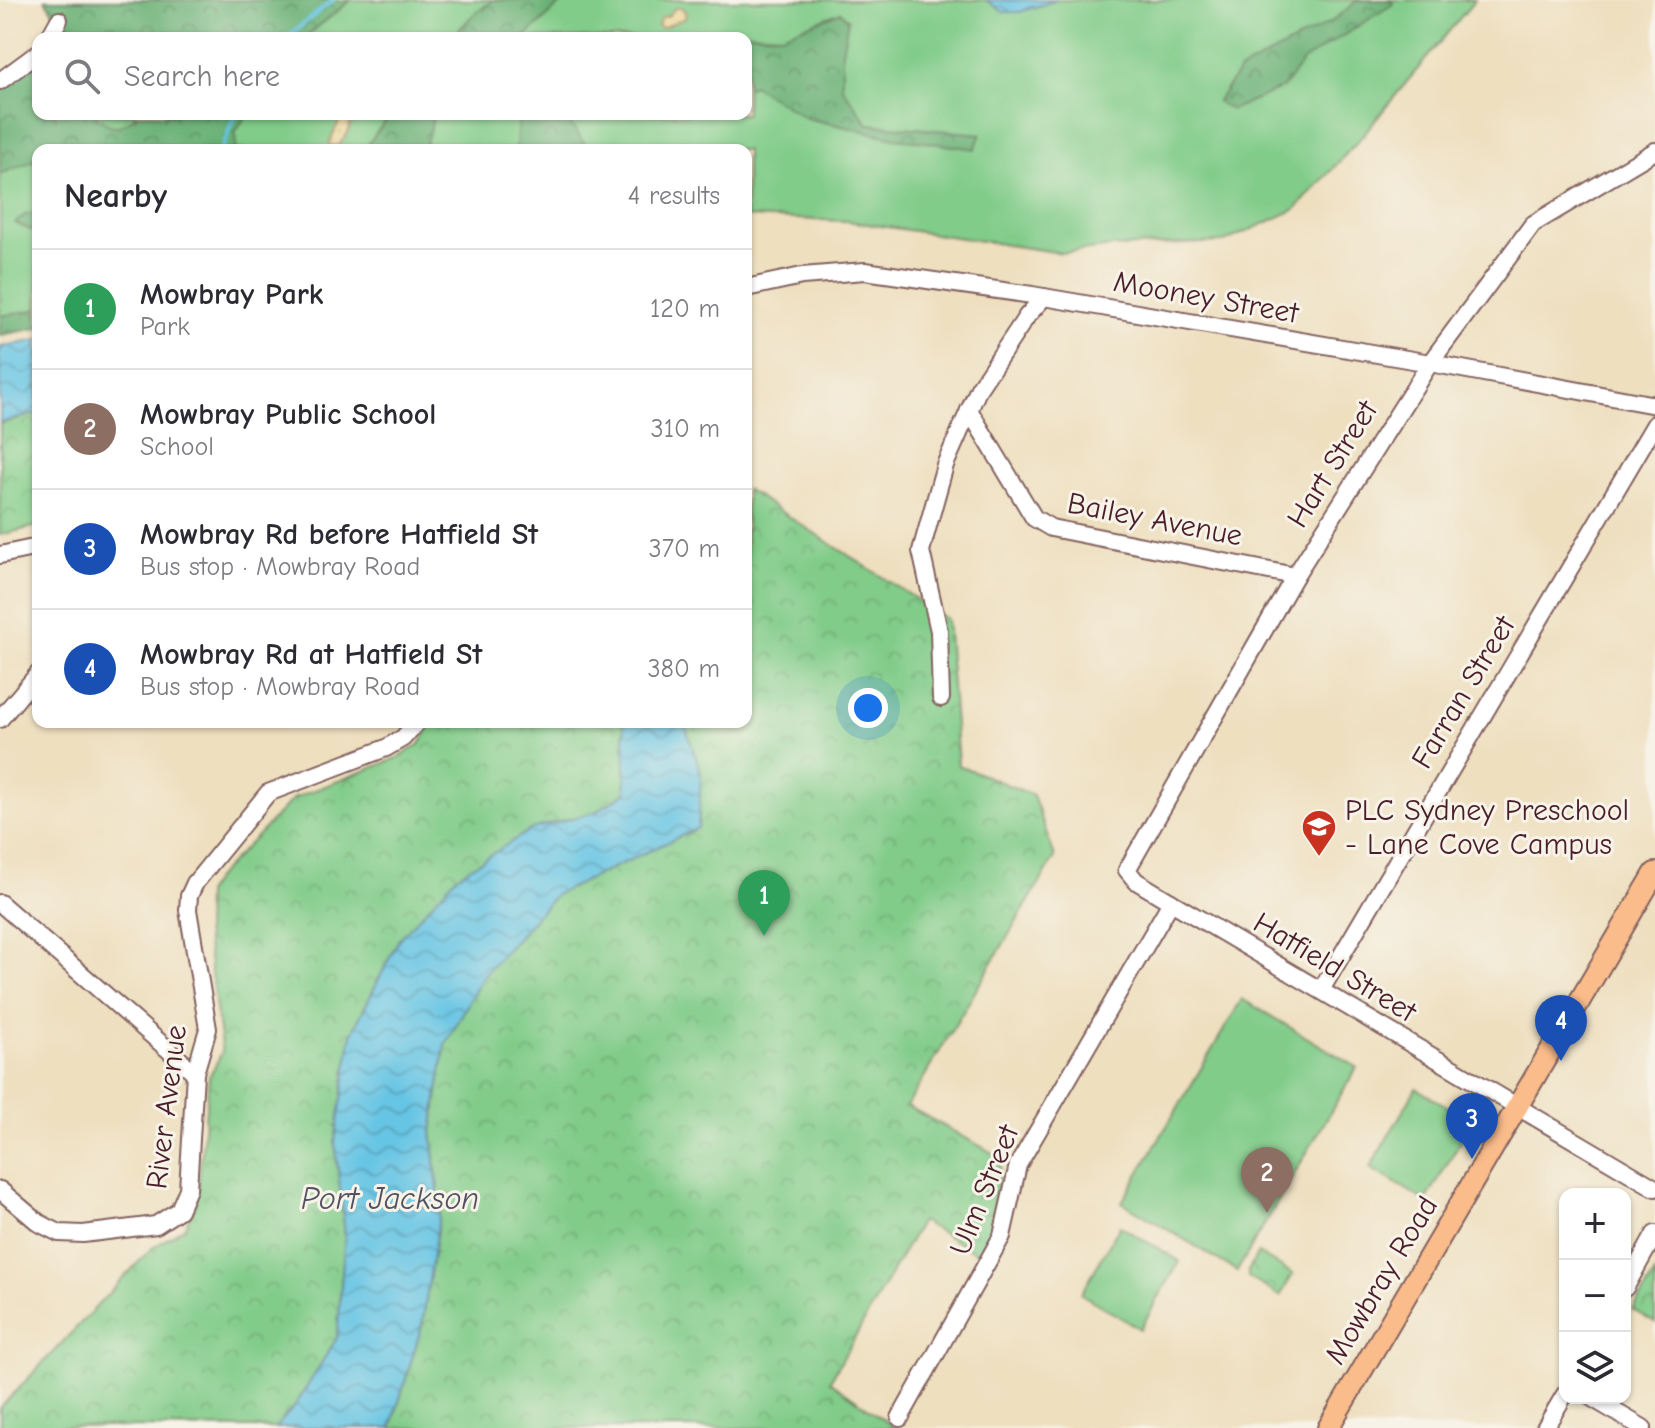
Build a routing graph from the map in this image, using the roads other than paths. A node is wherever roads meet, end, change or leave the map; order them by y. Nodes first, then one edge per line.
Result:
1 (59, 20) dead end
2 (52, 32) edge
3 (32, 57) edge
4 (0, 81) edge
5 (1655, 151) edge
6 (752, 287) edge
7 (1044, 297) junction
8 (1430, 363) junction
9 (1655, 405) edge
10 (969, 410) junction
11 (1655, 424) edge
12 (32, 548) edge
13 (0, 555) edge
14 (1295, 576) junction
15 (32, 681) edge
16 (941, 698) dead end
17 (0, 719) edge
18 (412, 728) edge
19 (1127, 870) joint
20 (1655, 873) edge
21 (1171, 902) junction
22 (0, 903) edge
23 (1321, 990) junction
24 (195, 1073) junction
25 (1518, 1108) junction
26 (1655, 1188) edge
27 (0, 1190) edge
28 (1655, 1234) edge
29 (1631, 1277) edge
30 (1559, 1404) edge
31 (1602, 1404) edge
32 (900, 1418) dead end
33 (1328, 1428) edge
34 (1545, 1428) edge
35 (1643, 1428) edge

1 - 2 street
3 - 4 street
5 - 8 street, Hart Street
6 - 7 street, Mooney Street
7 - 8 street, Mooney Street
7 - 10 street
8 - 9 street, Mooney Street
8 - 14 street, Hart Street
10 - 14 street, Bailey Avenue
10 - 16 street
11 - 23 street, Farran Street
12 - 13 street
14 - 19 street, Hart Street
15 - 17 street
18 - 24 street, River Avenue
19 - 21 street, Hatfield Street
20 - 25 main road, Mowbray Road
21 - 23 street, Hatfield Street
21 - 32 street, Ulm Street
22 - 24 street
23 - 25 street, Hatfield Street
24 - 27 street, River Avenue
25 - 26 street, Hatfield Street
25 - 33 main road, Mowbray Road
28 - 29 street
30 - 34 street
31 - 35 street

